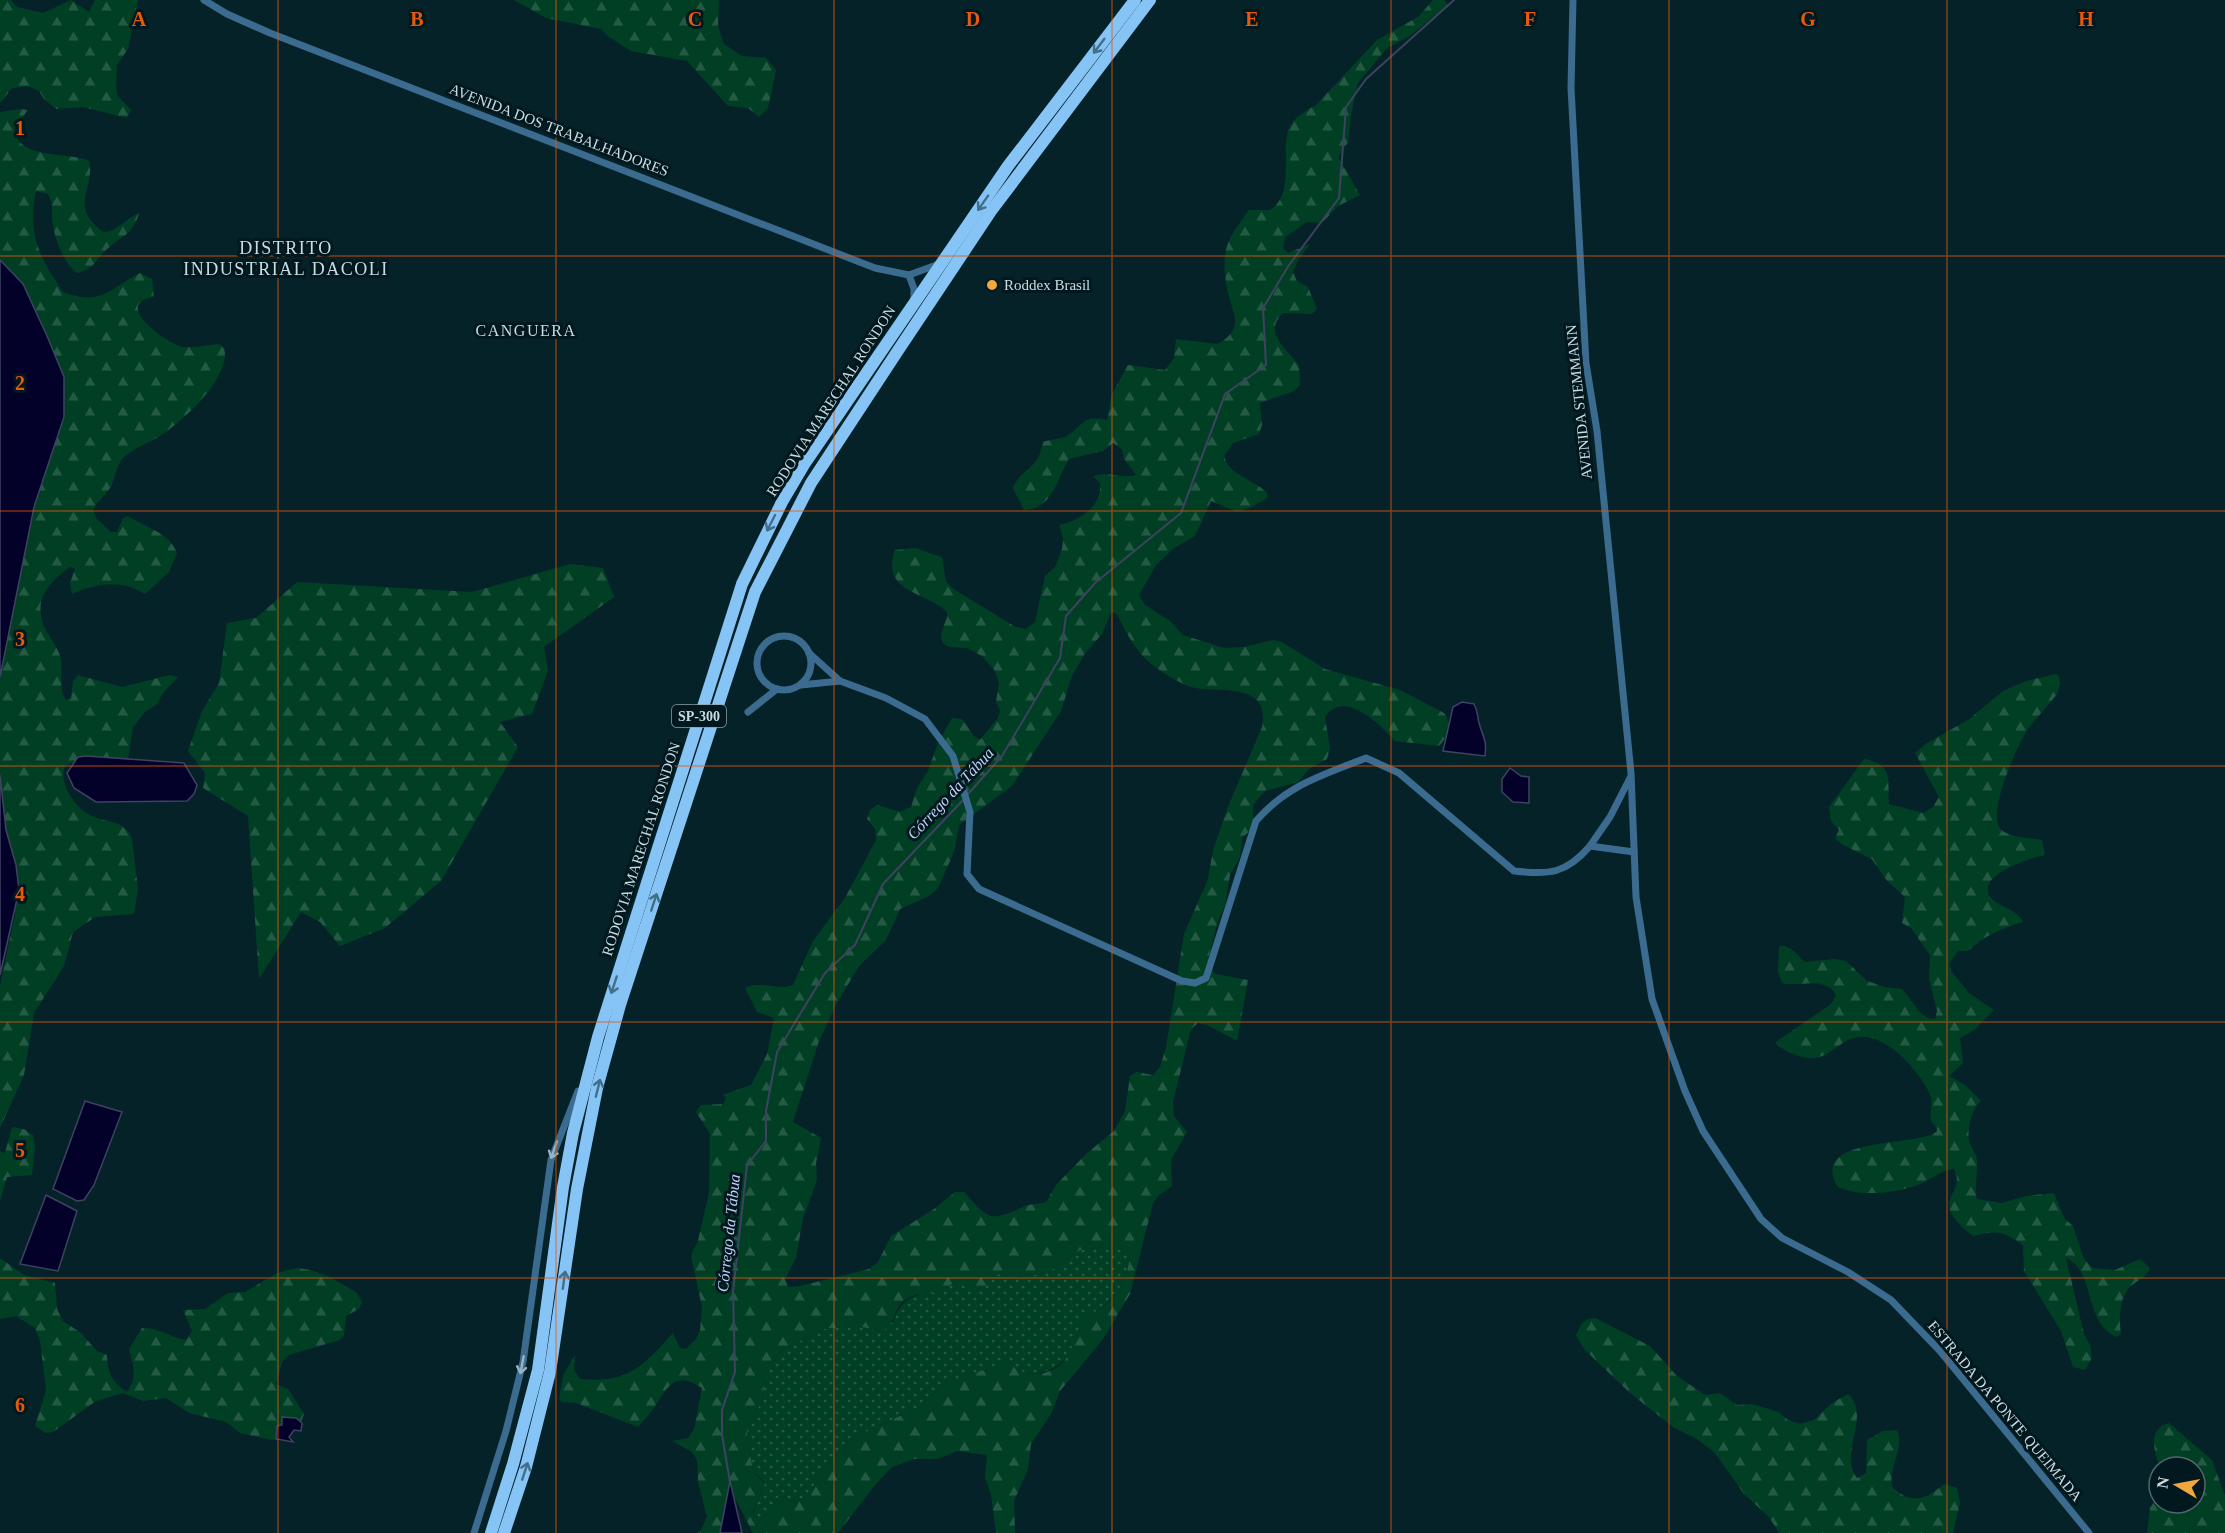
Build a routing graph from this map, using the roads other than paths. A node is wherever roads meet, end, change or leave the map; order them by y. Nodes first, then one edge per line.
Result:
1 (204, 0) edge
2 (1135, 0) edge
3 (1150, 0) edge
4 (1573, 0) edge
5 (941, 263) junction
6 (909, 275) junction
7 (913, 304) junction
8 (810, 653) junction
9 (840, 681) junction
10 (801, 685) junction
11 (777, 689) junction
12 (748, 712) dead end
13 (1631, 776) junction
14 (1632, 800) joint
15 (1590, 846) junction
16 (1634, 852) junction
17 (598, 1037) junction
18 (474, 1533) edge
19 (491, 1533) edge
20 (504, 1533) edge
21 (2089, 1533) edge

1 - 6 street, AVENIDA DOS TRABALHADORES
2 -> 5 highway, RODOVIA MARECHAL RONDON / SP-300
20 -> 3 highway, RODOVIA MARECHAL RONDON / SP-300
4 - 13 street, AVENIDA STEMMANN
5 - 6 street
5 - 7 highway, RODOVIA MARECHAL RONDON / SP-300
6 - 7 street
7 -> 17 highway, RODOVIA MARECHAL RONDON / SP-300
8 - 9 street
8 - 10 street
8 - 11 street
9 - 10 street
9 - 15 street
10 - 11 street
11 - 12 street
13 - 14 street, AVENIDA STEMMANN
13 - 15 street
14 - 16 street, ESTRADA DA PONTE QUEIMADA
15 - 16 street
16 - 21 street, ESTRADA DA PONTE QUEIMADA
17 -> 18 street
17 - 19 highway, RODOVIA MARECHAL RONDON / SP-300

